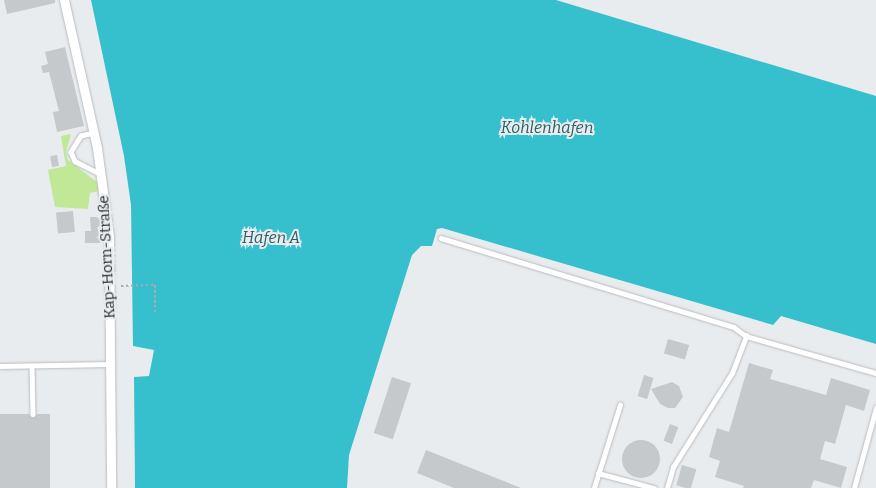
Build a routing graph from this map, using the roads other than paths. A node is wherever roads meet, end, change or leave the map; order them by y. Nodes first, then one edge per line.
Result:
1 (64, 0) edge
2 (94, 133) junction
3 (102, 174) junction
4 (441, 238) dead end
5 (746, 336) junction
6 (111, 364) junction
7 (0, 366) edge
8 (32, 366) junction
9 (876, 373) edge
10 (620, 405) dead end
11 (876, 408) edge
12 (33, 414) dead end
13 (598, 473) junction
14 (111, 488) edge
15 (594, 488) edge
16 (654, 488) edge
17 (667, 488) edge
18 (854, 488) edge

1 - 2 street, Kap-Horn-Straße
2 - 3 street, Kap-Horn-Straße
2 - 3 lane
3 - 6 street, Kap-Horn-Straße
4 - 5 lane
5 - 9 lane
5 - 17 lane
6 - 8 lane
6 - 14 street, Kap-Horn-Straße
7 - 8 lane
8 - 12 lane
10 - 13 lane
11 - 18 lane
13 - 15 lane
13 - 16 lane

